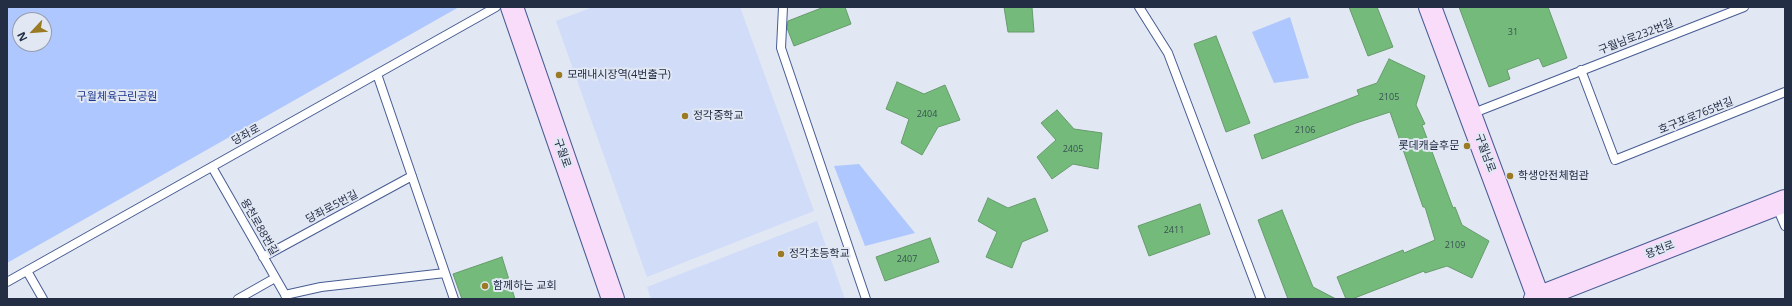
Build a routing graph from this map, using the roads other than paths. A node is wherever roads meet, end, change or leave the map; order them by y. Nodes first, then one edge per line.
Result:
1 (496, 7) edge
2 (512, 7) edge
3 (783, 7) edge
4 (1139, 7) edge
5 (1430, 7) edge
6 (1744, 7) edge
7 (1581, 70) junction
8 (377, 74) junction
9 (1785, 92) edge
10 (1470, 114) junction
11 (212, 167) junction
12 (412, 176) junction
13 (1780, 202) edge
14 (1785, 226) edge
15 (263, 257) junction
16 (27, 271) junction
17 (445, 274) junction
18 (276, 278) junction
19 (7, 282) edge
20 (286, 297) edge
21 (43, 299) edge
22 (238, 299) edge
23 (454, 299) edge
24 (613, 299) edge
25 (866, 299) edge
26 (1261, 299) edge
27 (1537, 299) edge

1 - 8 lane, 당좌로
2 - 24 street, 구월로
3 - 25 lane
4 - 26 lane
5 - 10 street, 구월남로
6 - 7 lane, 구월남로232번길
7 - 9 lane, 호구포로765번길
7 - 10 lane, 구월남로232번길
8 - 11 lane, 당좌로
8 - 12 lane
10 - 27 street, 구월남로
11 - 15 lane, 용천로88번길
11 - 16 lane, 당좌로
12 - 15 lane, 당좌로5번길
12 - 17 lane
13 - 14 lane
13 - 27 street, 용천로
15 - 18 lane, 용천로88번길
16 - 19 lane, 당좌로
16 - 21 lane
17 - 20 lane
17 - 23 lane
18 - 20 lane, 용천로88번길
18 - 22 lane

